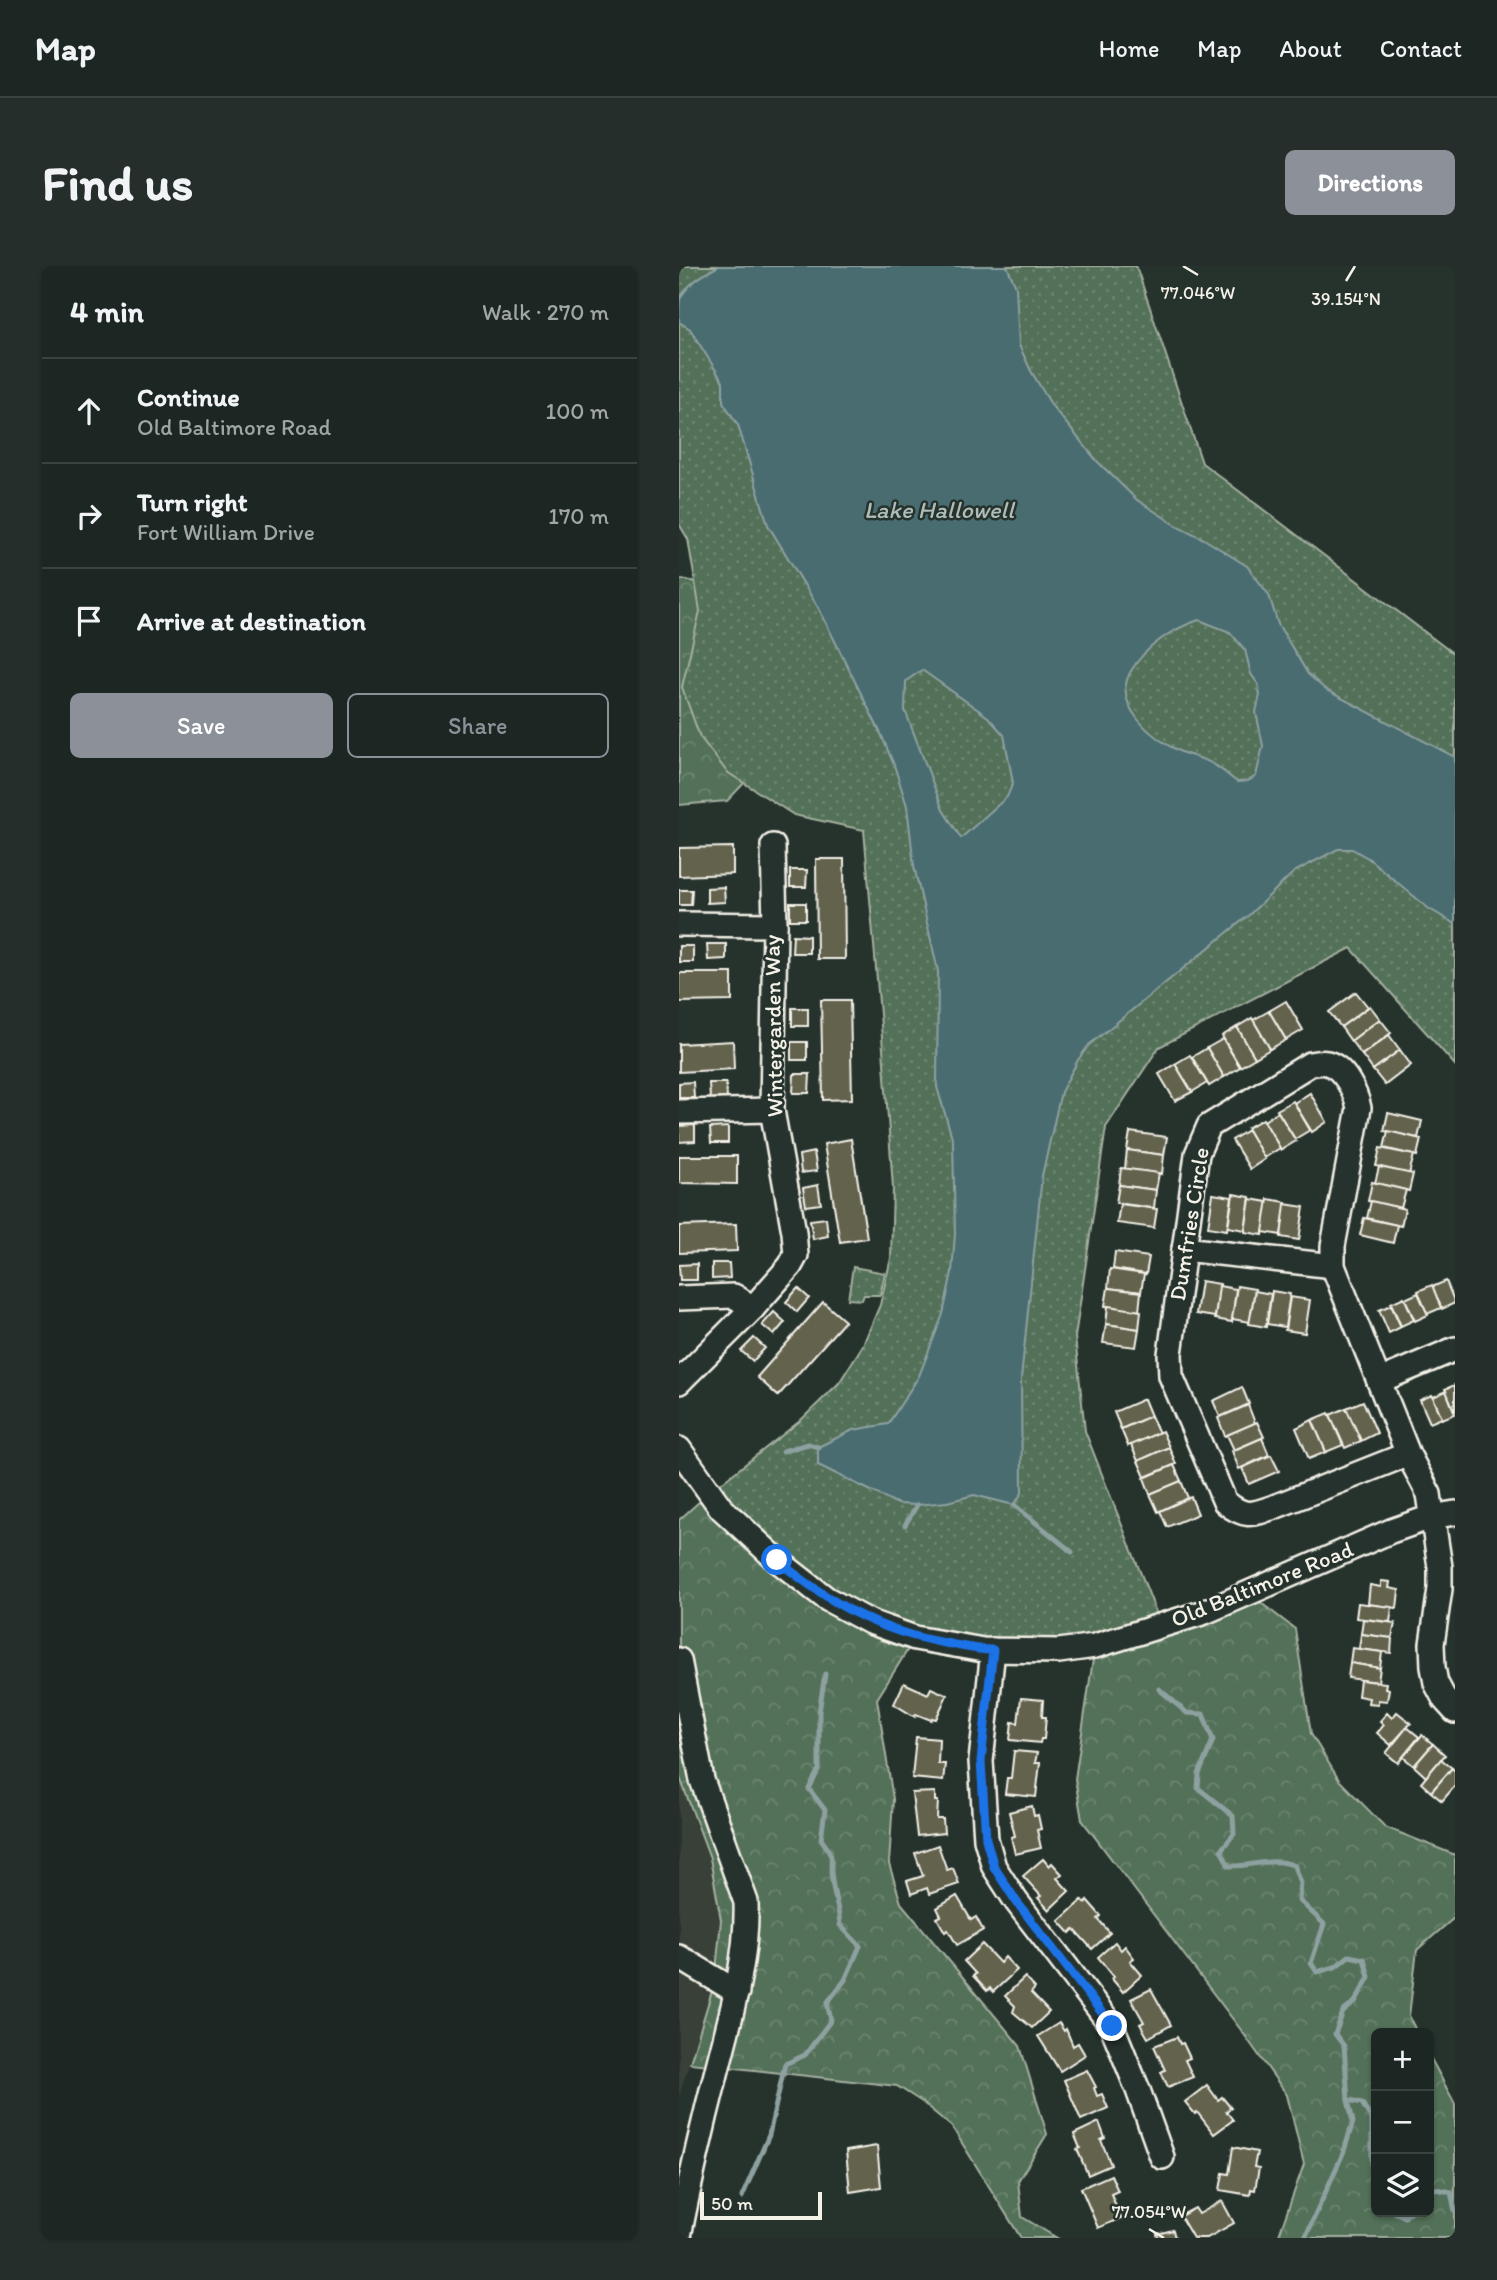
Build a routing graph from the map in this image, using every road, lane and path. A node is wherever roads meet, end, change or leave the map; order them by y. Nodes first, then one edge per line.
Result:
1 (773, 846) dead end
2 (679, 924) edge
3 (775, 925) junction
4 (772, 1110) junction
5 (679, 1112) edge
6 (1184, 1249) junction
7 (1333, 1266) junction
8 (679, 1298) edge
9 (753, 1308) junction
10 (1455, 1349) edge
11 (1379, 1381) junction
12 (679, 1382) edge
13 (679, 1449) edge
14 (1408, 1454) junction
15 (1455, 1513) edge
16 (1431, 1517) junction
17 (993, 1650) junction
18 (679, 1660) edge
19 (1455, 1711) edge
20 (679, 1957) edge
21 (737, 1992) junction
22 (1162, 2157) dead end
23 (679, 2236) edge

1 - 3 street
2 - 3 street, Wintergarden Way
3 - 4 street, Wintergarden Way
4 - 5 street
4 - 9 street, Wintergarden Way
6 - 7 street
6 - 7 street, Dumfries Circle
6 - 14 street, Dumfries Circle
7 - 11 street, Dumfries Circle
8 - 9 street
9 - 12 street, Wintergarden Way
10 - 11 street
11 - 14 street, Dumfries Circle
13 - 17 street, Old Baltimore Road
14 - 16 street, Dumfries Circle
15 - 16 street, Old Baltimore Road
16 - 17 street, Old Baltimore Road
16 - 19 street, Dumfries Circle
17 - 22 street
18 - 21 street
20 - 21 street
21 - 23 street

